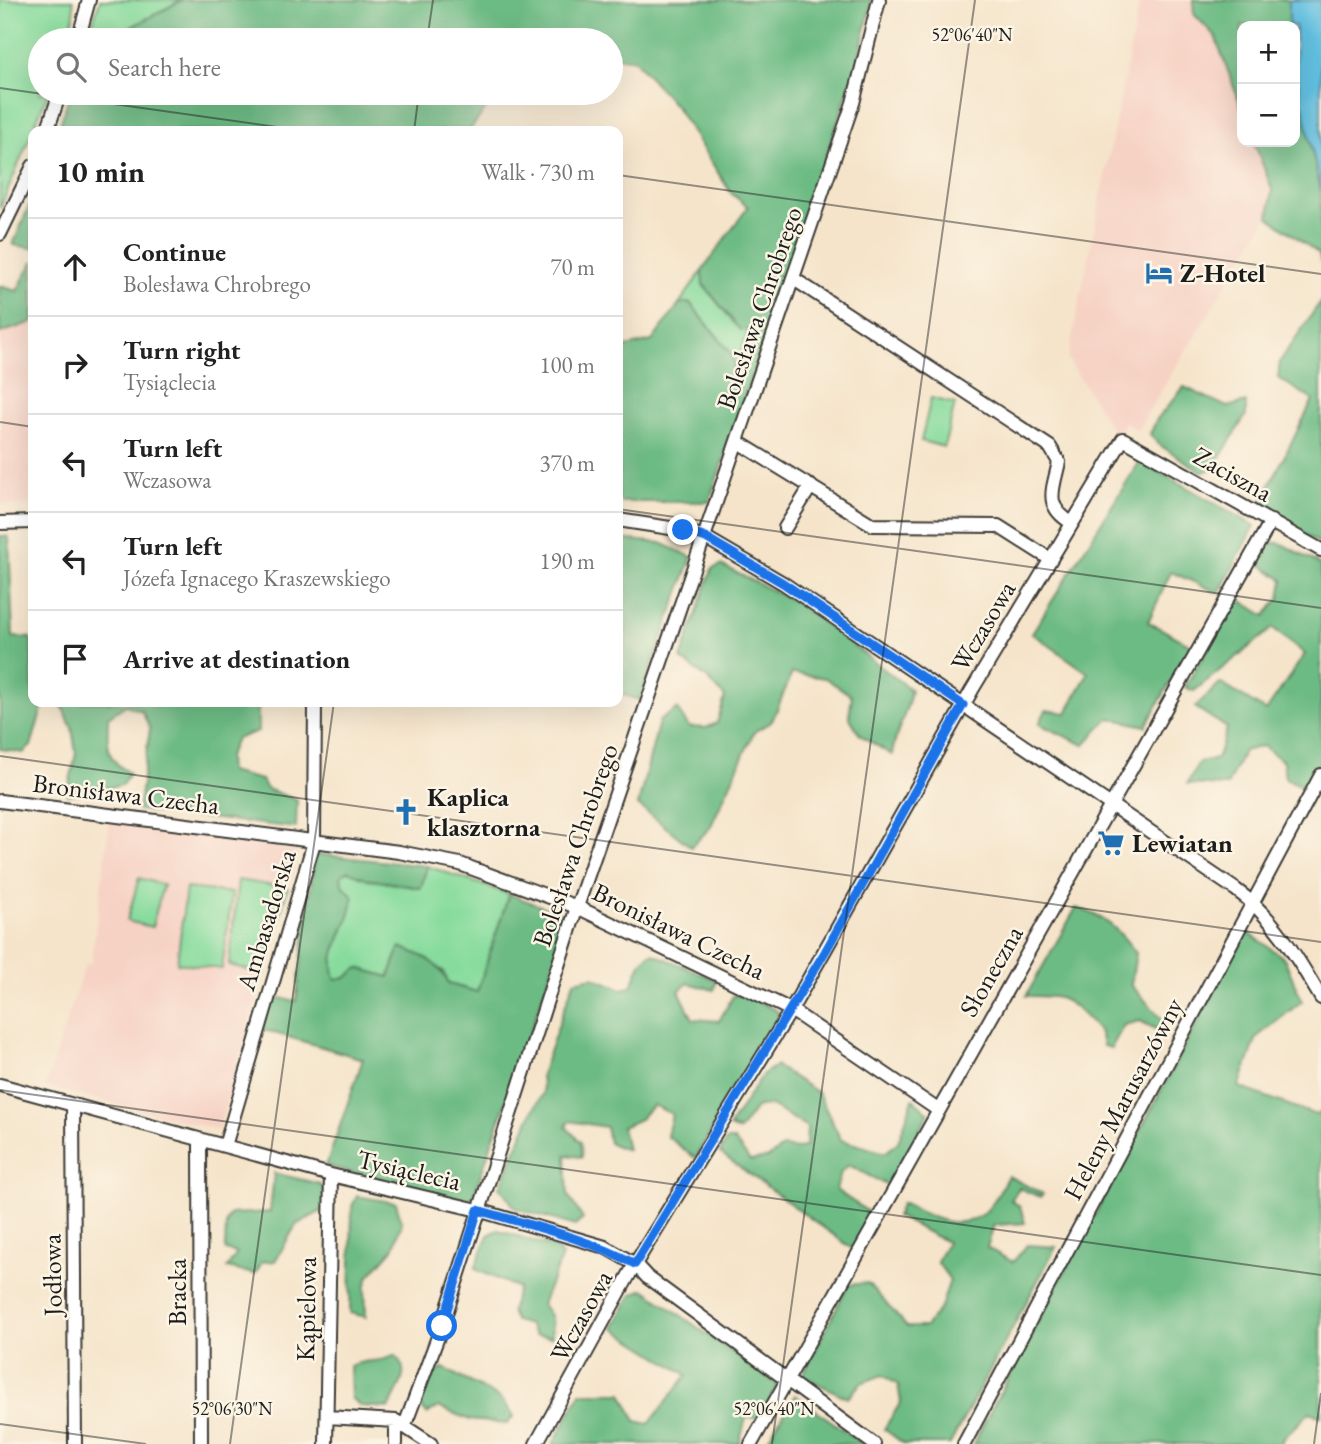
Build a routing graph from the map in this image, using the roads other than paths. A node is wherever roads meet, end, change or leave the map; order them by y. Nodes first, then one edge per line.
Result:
1 (89, 0) edge
2 (879, 0) edge
3 (81, 28) edge
4 (56, 105) edge
5 (49, 126) edge
6 (28, 176) edge
7 (0, 234) edge
8 (794, 279) junction
9 (1123, 439) joint
10 (738, 442) junction
11 (811, 486) junction
12 (623, 521) edge
13 (1271, 521) junction
14 (28, 522) edge
15 (1069, 522) junction
16 (0, 523) edge
17 (785, 528) dead end
18 (706, 538) junction
19 (1321, 550) edge
20 (1047, 557) junction
21 (963, 705) junction
22 (315, 707) edge
23 (1321, 775) edge
24 (0, 801) edge
25 (1111, 806) junction
26 (314, 842) junction
27 (1252, 901) junction
28 (578, 907) junction
29 (1321, 999) edge
30 (791, 1010) junction
31 (0, 1085) edge
32 (73, 1105) junction
33 (938, 1110) junction
34 (200, 1140) junction
35 (225, 1146) junction
36 (331, 1175) junction
37 (478, 1210) junction
38 (635, 1264) junction
39 (788, 1383) junction
40 (327, 1418) junction
41 (401, 1423) junction
42 (75, 1444) edge
43 (201, 1444) edge
44 (327, 1444) edge
45 (396, 1444) edge
46 (431, 1444) edge
47 (536, 1444) edge
48 (751, 1444) edge
49 (874, 1444) edge
50 (964, 1444) edge

1 - 3 street
2 - 8 street, Bolesława Chrobrego
4 - 5 street
6 - 7 street
8 - 10 street, Bolesława Chrobrego
8 - 15 street
9 - 13 street, Zaciszna
9 - 15 street, Wczasowa
10 - 11 street
10 - 18 street, Bolesława Chrobrego
11 - 17 street
11 - 20 street
12 - 18 street
13 - 19 street, Zaciszna
13 - 25 street, Słoneczna
14 - 16 street
15 - 20 street, Wczasowa
18 - 21 street
18 - 28 street, Bolesława Chrobrego
20 - 21 street, Wczasowa
21 - 25 street
21 - 30 street, Wczasowa
22 - 26 street, Ambasadorska
23 - 27 street, Heleny Marusarzówny
24 - 26 street, Bronisława Czecha
25 - 27 street
25 - 33 street, Słoneczna
26 - 28 street, Bronisława Czecha
26 - 35 street, Ambasadorska
27 - 29 street
27 - 50 street, Heleny Marusarzówny
28 - 30 street, Bronisława Czecha
28 - 37 street, Bolesława Chrobrego
30 - 33 street, Bronisława Czecha
30 - 38 street, Wczasowa
31 - 32 street, Tysiąclecia
32 - 34 street, Tysiąclecia
32 - 42 street, Jodłowa
33 - 39 street, Słoneczna
34 - 35 street, Tysiąclecia
34 - 43 street, Bracka
35 - 36 street, Tysiąclecia
36 - 37 street, Tysiąclecia
36 - 40 street, Kąpielowa
37 - 38 street, Tysiąclecia
37 - 41 street, Bolesława Chrobrego
38 - 39 street, Tysiąclecia
38 - 47 street, Wczasowa
39 - 48 street, Słoneczna
39 - 49 street, Tysiąclecia
40 - 41 street
40 - 44 street, Kąpielowa
41 - 45 street
41 - 46 street

